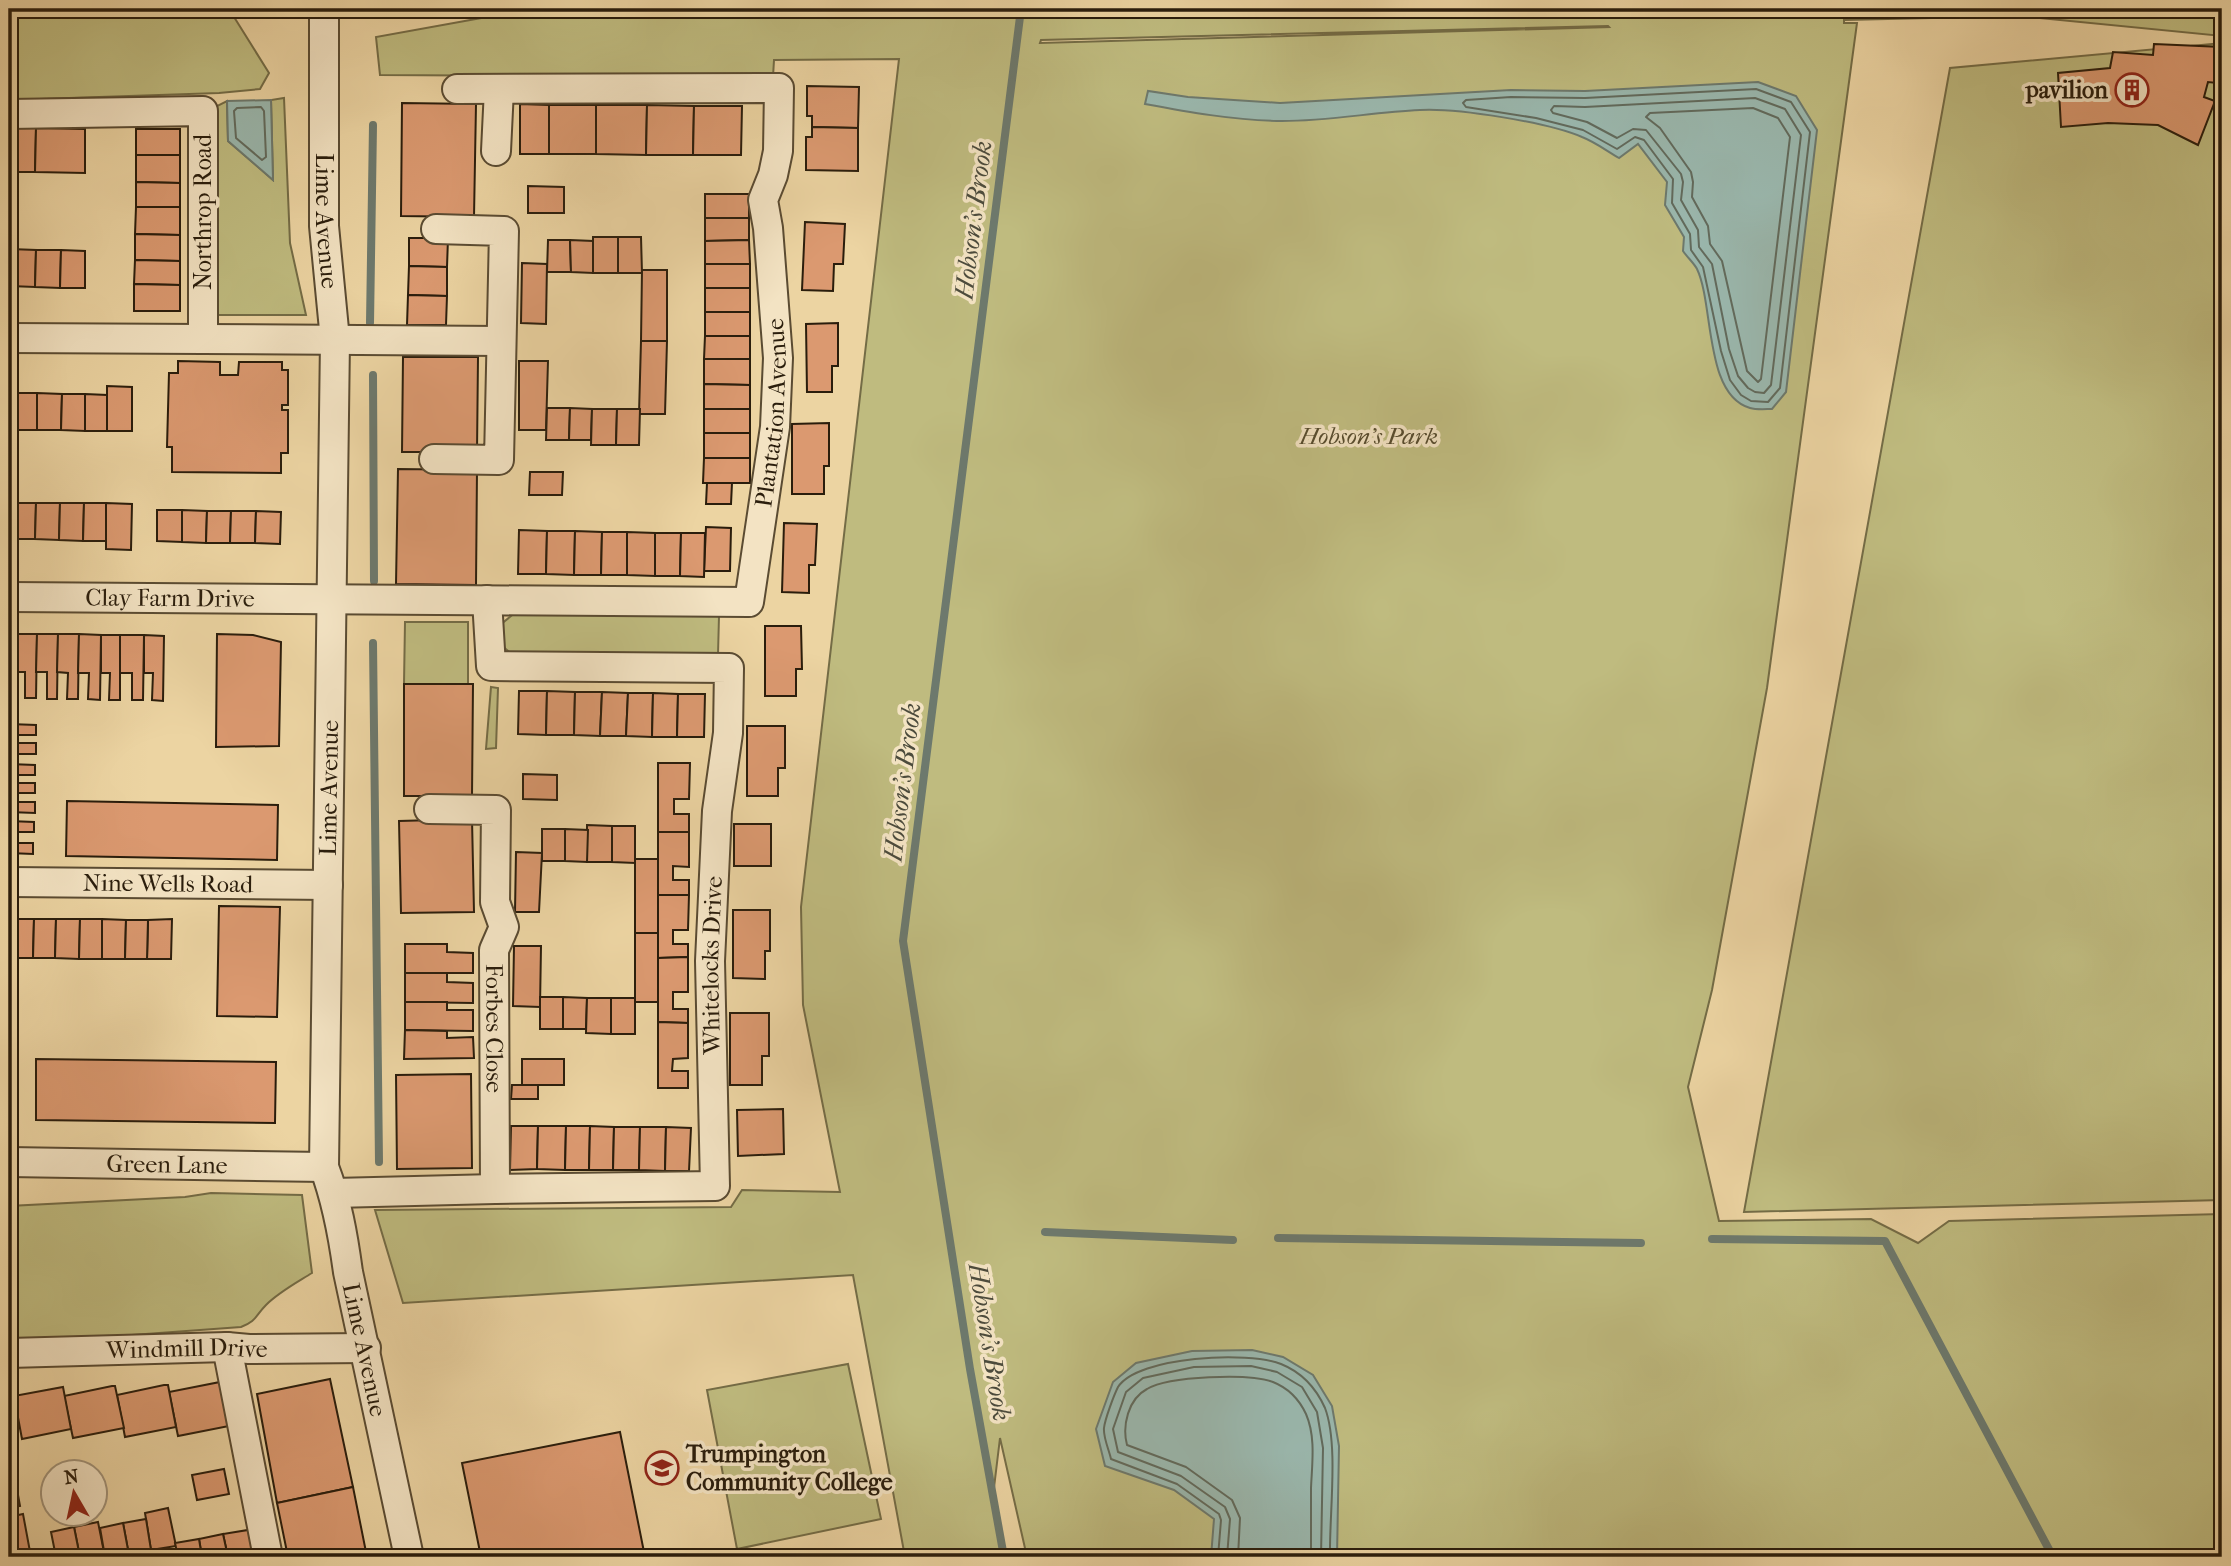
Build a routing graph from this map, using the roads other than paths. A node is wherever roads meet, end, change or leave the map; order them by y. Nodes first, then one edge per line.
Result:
1 (324, 9) edge
2 (457, 89) dead end
3 (499, 89) junction
4 (9, 114) edge
5 (496, 151) dead end
6 (436, 229) dead end
7 (9, 338) edge
8 (203, 339) junction
9 (335, 340) junction
10 (501, 341) junction
11 (434, 460) dead end
12 (9, 597) edge
13 (331, 599) junction
14 (487, 600) junction
15 (429, 809) dead end
16 (9, 882) edge
17 (328, 885) junction
18 (9, 1163) edge
19 (324, 1167) junction
20 (495, 1189) junction
21 (334, 1193) junction
22 (227, 1347) junction
23 (366, 1348) junction
24 (9, 1353) edge
25 (268, 1557) edge
26 (409, 1557) edge

1 - 9 street, Lime Avenue
2 - 3 street, Plantation Avenue
3 - 5 street
3 - 14 street, Plantation Avenue
4 - 8 street, Northrop Road
6 - 10 street
7 - 8 street
8 - 9 street
9 - 10 street
9 - 13 street, Lime Avenue
10 - 11 street
12 - 13 street, Clay Farm Drive
13 - 14 street, Plantation Avenue
13 - 17 street, Lime Avenue
14 - 20 street, Whitelocks Drive
15 - 20 street, Forbes Close
16 - 17 street, Nine Wells Road
17 - 19 street, Lime Avenue
18 - 19 street, Green Lane
19 - 21 street, Lime Avenue
20 - 21 street, Whitelocks Drive
21 - 23 street, Lime Avenue
22 - 23 street, Windmill Drive
22 - 24 street, Windmill Drive
22 - 25 street
23 - 26 street, Lime Avenue

